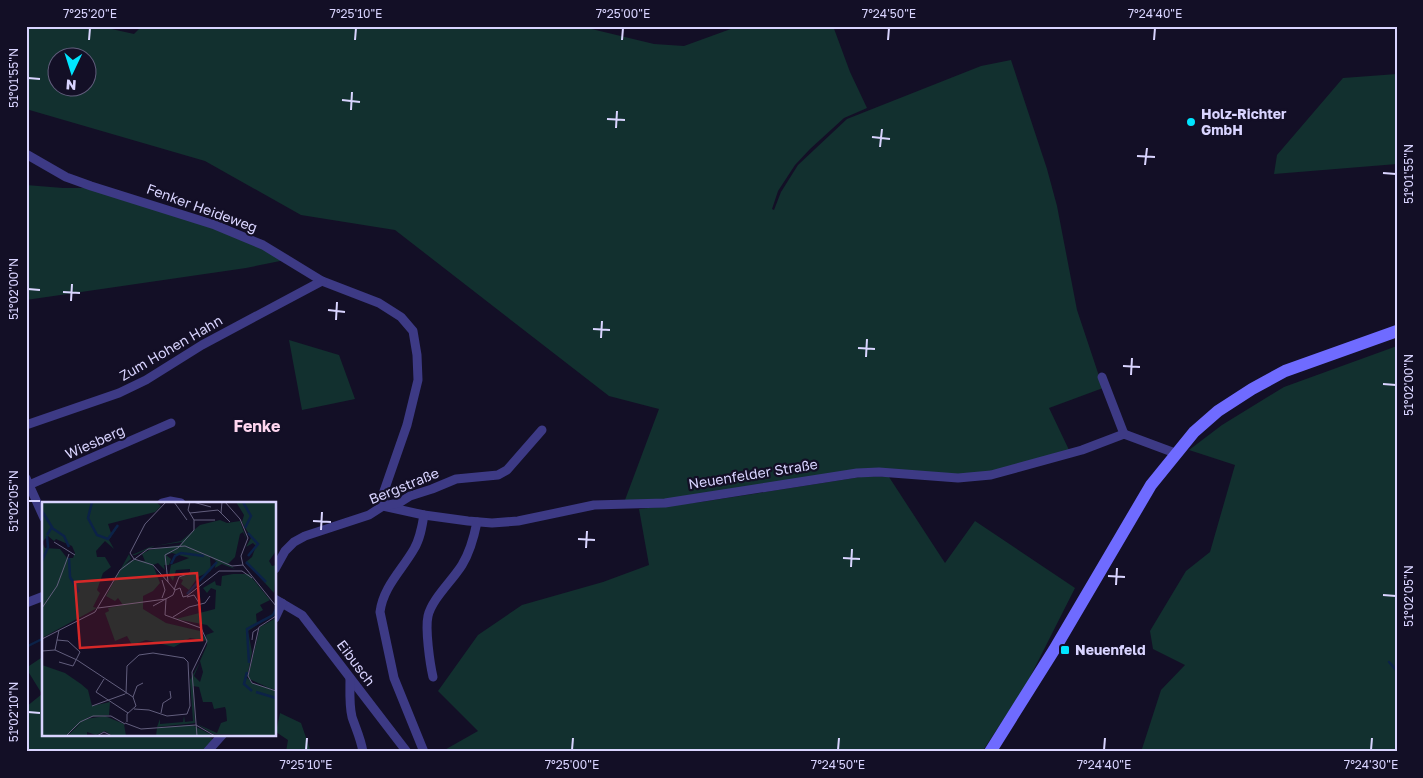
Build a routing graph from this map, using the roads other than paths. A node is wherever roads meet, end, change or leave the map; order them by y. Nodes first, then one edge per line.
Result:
1 (26, 154) edge
2 (322, 281) junction
3 (1397, 331) edge
4 (1102, 377) dead end
5 (171, 423) dead end
6 (26, 425) edge
7 (542, 430) dead end
8 (1124, 434) junction
9 (1175, 453) junction
10 (28, 482) edge
11 (383, 506) junction
12 (42, 514) edge
13 (424, 515) junction
14 (477, 522) junction
15 (276, 567) edge
16 (42, 597) edge
17 (278, 601) edge
18 (26, 603) edge
19 (433, 677) dead end
20 (350, 678) junction
21 (221, 736) edge
22 (207, 752) edge
23 (363, 752) edge
24 (408, 752) edge
25 (424, 752) edge
26 (990, 752) edge

1 - 2 street, Fenker Heideweg
2 - 6 street, Zum Hohen Hahn
2 - 11 street, Fenker Heideweg
3 - 9 main road
4 - 8 street
5 - 10 street, Wiesberg
7 - 11 street, Bergstraße
8 - 9 street
8 - 14 street, Neuenfelder Straße
9 - 26 main road
10 - 12 street
11 - 13 street, Neuenfelder Straße
11 - 15 street, Bergstraße
13 - 14 street, Neuenfelder Straße
13 - 25 street
14 - 19 street
16 - 18 street
17 - 20 street, Eibusch
20 - 23 street
20 - 24 street, Eibusch
21 - 22 street

